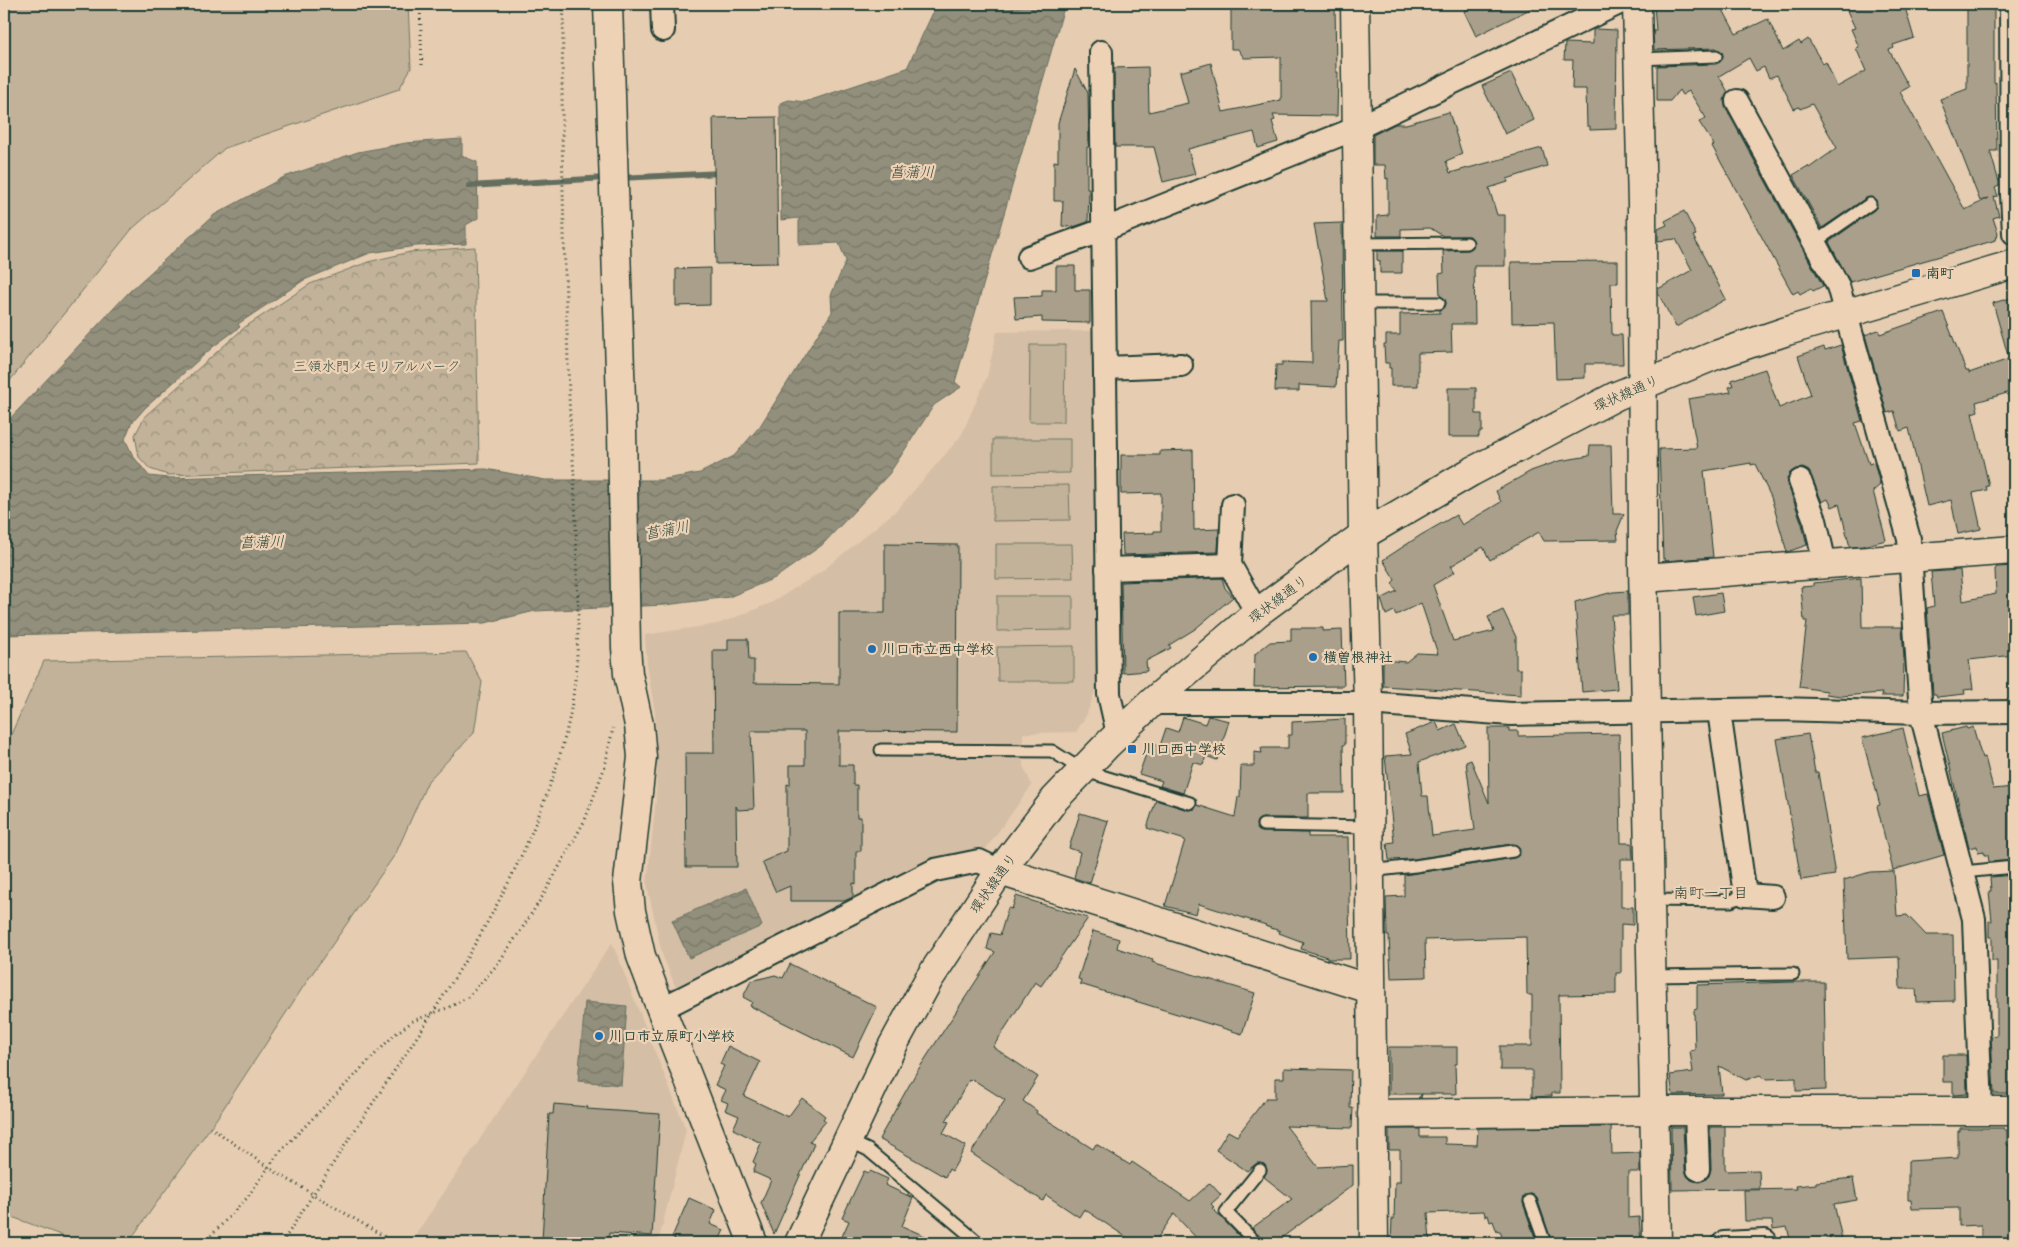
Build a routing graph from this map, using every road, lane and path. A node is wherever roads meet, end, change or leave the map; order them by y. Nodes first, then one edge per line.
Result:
1 (420, 4) edge
2 (564, 4) edge
3 (608, 4) edge
4 (662, 4) edge
5 (1355, 4) edge
6 (1617, 4) edge
7 (1638, 4) edge
8 (2011, 4) edge
9 (663, 30) dead end
10 (1101, 52) dead end
11 (1716, 56) dead end
12 (1638, 59) junction
13 (422, 66) dead end
14 (1737, 101) dead end
15 (1357, 128) junction
16 (2013, 142) edge
17 (1870, 204) dead end
18 (1103, 230) junction
19 (2014, 234) edge
20 (1815, 242) junction
21 (1468, 243) dead end
22 (1358, 244) junction
23 (1029, 257) dead end
24 (2014, 264) edge
25 (1360, 303) junction
26 (1439, 303) dead end
27 (1846, 313) junction
28 (1181, 365) dead end
29 (1104, 368) junction
30 (1641, 384) junction
31 (1800, 481) dead end
32 (1233, 505) dead end
33 (1363, 535) junction
34 (2014, 550) edge
35 (1911, 558) junction
36 (1825, 564) junction
37 (1230, 566) junction
38 (1107, 569) junction
39 (1644, 578) junction
40 (1258, 613) junction
41 (1151, 703) junction
42 (1368, 703) junction
43 (1718, 711) junction
44 (2014, 712) edge
45 (1646, 713) junction
46 (1921, 713) junction
47 (615, 719) dead end
48 (1118, 734) junction
49 (881, 750) dead end
50 (1082, 770) junction
51 (1190, 803) dead end
52 (1263, 824) dead end
53 (1369, 827) junction
54 (1513, 851) dead end
55 (2014, 867) edge
56 (1000, 871) junction
57 (1369, 871) junction
58 (1963, 872) junction
59 (1745, 895) junction
60 (1773, 897) dead end
61 (1650, 900) junction
62 (1793, 974) dead end
63 (1651, 976) junction
64 (1370, 989) junction
65 (661, 1009) junction
66 (433, 1013) junction
67 (1654, 1111) junction
68 (1696, 1111) junction
69 (1981, 1111) junction
70 (2014, 1111) edge
71 (1372, 1114) junction
72 (210, 1127) dead end
73 (846, 1140) junction
74 (269, 1168) junction
75 (1698, 1169) dead end
76 (1260, 1170) dead end
77 (313, 1195) junction
78 (1530, 1201) dead end
79 (1765, 1241) dead end
80 (204, 1243) edge
81 (282, 1243) edge
82 (396, 1243) edge
83 (753, 1243) edge
84 (799, 1243) edge
85 (979, 1243) edge
86 (1256, 1243) edge
87 (1374, 1243) edge
88 (1545, 1243) edge
89 (1658, 1243) edge
90 (1724, 1243) edge

1 - 13 path
2 - 66 path
3 - 65 street
4 - 9 street
5 - 15 street
6 - 15 street
7 - 12 street
8 - 16 street
10 - 18 street
11 - 12 lane
12 - 30 street
14 - 20 street
15 - 18 street
15 - 22 street
16 - 19 street
17 - 20 lane
18 - 23 street
18 - 29 street
20 - 27 street
21 - 22 lane
22 - 25 street
24 - 27 street, 環状線通り
25 - 26 lane
25 - 33 street
27 - 30 street, 環状線通り
27 - 35 street
28 - 29 street
29 - 38 street
30 - 33 street, 環状線通り
30 - 39 street
31 - 36 street
32 - 37 street
33 - 40 street, 環状線通り
33 - 42 street
34 - 35 street
35 - 36 street
35 - 46 street
36 - 39 street
37 - 38 street
37 - 40 street
38 - 48 street
39 - 45 street
40 - 41 street, 環状線通り
41 - 42 street
41 - 48 street, 環状線通り
42 - 45 street
42 - 53 street
43 - 45 street
43 - 46 street
43 - 59 street
44 - 46 street
45 - 61 street
46 - 58 street
47 - 66 path
48 - 50 street, 環状線通り
49 - 50 lane
50 - 51 lane
50 - 56 street, 環状線通り
52 - 53 lane
53 - 57 street
54 - 57 lane
55 - 58 lane
56 - 64 street
56 - 65 street
56 - 73 street, 環状線通り
57 - 64 street
58 - 69 street
59 - 60 street
59 - 61 lane
61 - 63 street
62 - 63 lane
63 - 67 street
64 - 71 street
65 - 83 street
66 - 74 path
66 - 77 path
67 - 68 street
67 - 71 street
67 - 89 street
68 - 69 street
68 - 75 street
69 - 70 street
71 - 87 street
72 - 74 path
73 - 84 street, 環状線通り
73 - 85 lane
74 - 77 path
74 - 80 path
76 - 86 lane
77 - 81 path
77 - 82 path
78 - 88 lane
79 - 90 street

